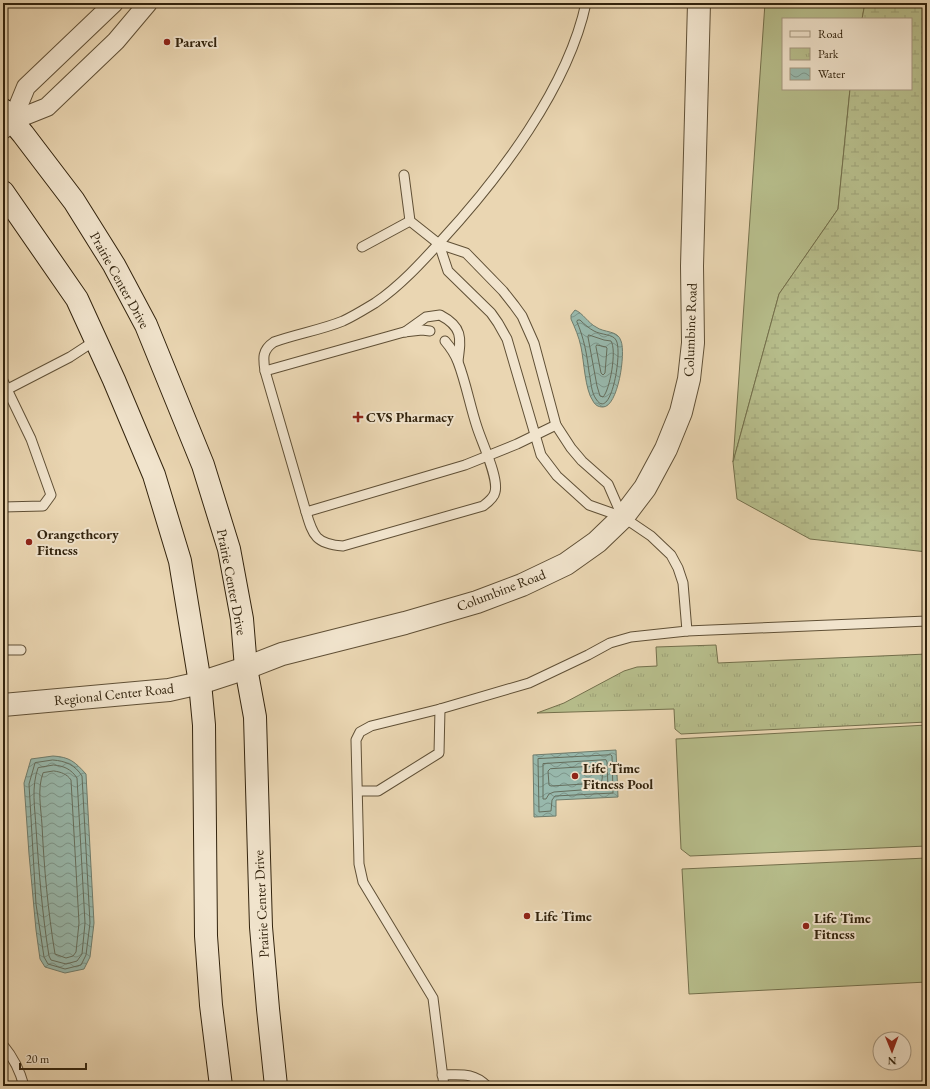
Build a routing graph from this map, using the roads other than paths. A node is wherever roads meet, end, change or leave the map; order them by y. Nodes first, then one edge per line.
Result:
1 (114, 3) edge
2 (148, 3) edge
3 (586, 3) edge
4 (699, 3) edge
5 (6, 120) edge
6 (404, 175) dead end
7 (3, 192) edge
8 (410, 221) junction
9 (439, 244) junction
10 (362, 247) dead end
11 (430, 331) dead end
12 (404, 332) junction
13 (96, 340) junction
14 (445, 341) dead end
15 (458, 361) junction
16 (266, 371) junction
17 (5, 384) edge
18 (556, 425) junction
19 (535, 436) junction
20 (488, 456) junction
21 (3, 507) edge
22 (306, 512) junction
23 (622, 517) junction
24 (927, 621) edge
25 (687, 631) junction
26 (3, 650) edge
27 (21, 650) dead end
28 (246, 668) junction
29 (200, 683) junction
30 (3, 705) edge
31 (440, 710) junction
32 (358, 791) junction
33 (3, 1045) edge
34 (442, 1075) junction
35 (24, 1086) edge
36 (221, 1086) edge
37 (276, 1086) edge
38 (444, 1086) edge
39 (487, 1086) edge

1 - 5 street
2 - 5 street
3 - 9 lane
4 - 23 main road, Columbine Road
5 - 28 main road, Prairie Center Drive
6 - 8 lane
7 - 13 main road
8 - 9 lane
8 - 10 lane
9 - 16 lane
9 - 18 lane
9 - 19 lane
11 - 12 lane
12 - 15 lane
12 - 16 lane
13 - 17 lane
13 - 29 main road
14 - 15 lane
15 - 20 lane
16 - 22 lane
17 - 21 lane
18 - 19 lane
18 - 23 lane
19 - 20 lane
19 - 23 lane
20 - 22 lane
20 - 22 lane
23 - 25 lane
23 - 28 main road, Columbine Road
24 - 25 lane
25 - 31 lane
26 - 27 lane
28 - 29 main road, Regional Center Road
28 - 37 main road, Prairie Center Drive
29 - 30 main road, Regional Center Road
29 - 36 main road
31 - 32 lane
31 - 32 lane
32 - 34 lane
33 - 35 lane
34 - 38 lane
34 - 39 lane

